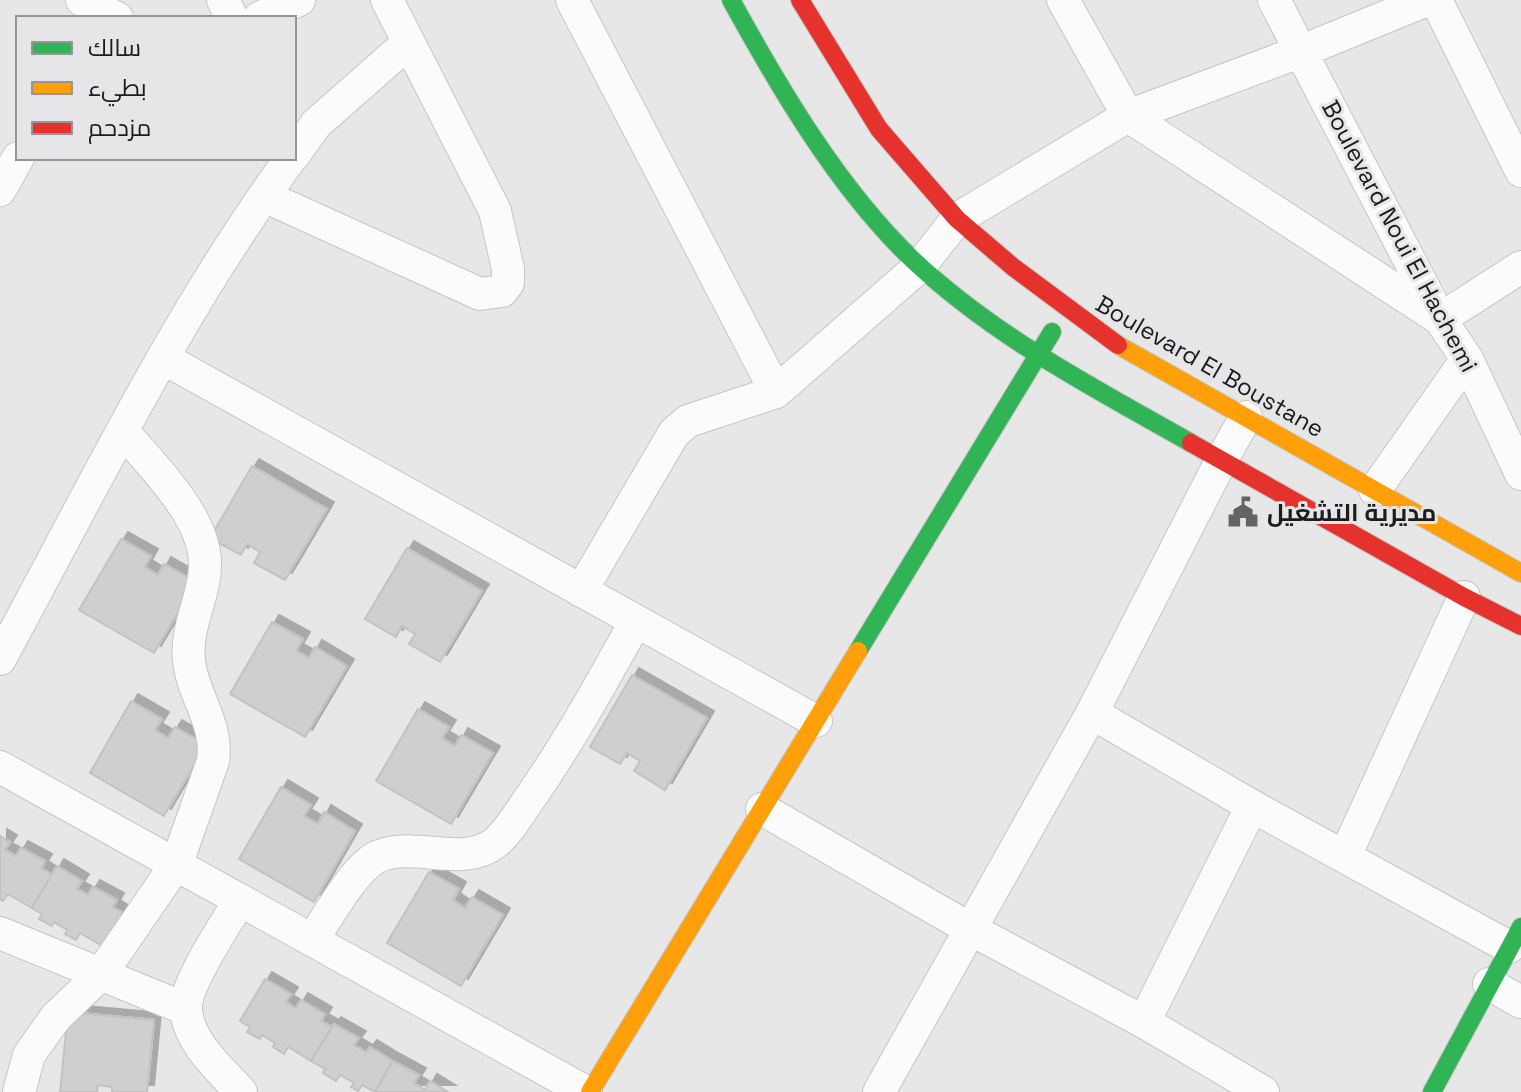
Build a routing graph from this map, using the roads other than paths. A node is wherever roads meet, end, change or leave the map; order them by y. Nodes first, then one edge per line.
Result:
1 (299, 0) edge
2 (387, 0) edge
3 (572, 0) edge
4 (731, 0) edge
5 (800, 0) edge
6 (1063, 0) edge
7 (1274, 0) edge
8 (1427, 0) edge
9 (1436, 0) edge
10 (263, 16) edge
11 (408, 43) junction
12 (1302, 51) junction
13 (1128, 116) junction
14 (305, 117) edge
15 (296, 146) edge
16 (17, 160) edge
17 (290, 160) edge
18 (1521, 171) edge
19 (0, 190) edge
20 (264, 196) junction
21 (957, 219) junction
22 (920, 266) junction
23 (1521, 267) edge
24 (1068, 309) junction
25 (1440, 319) junction
26 (1037, 355) junction
27 (163, 358) junction
28 (1467, 359) junction
29 (776, 392) junction
30 (1246, 417) junction
31 (123, 431) junction
32 (1222, 459) junction
33 (1521, 474) edge
34 (1375, 490) junction
35 (1521, 573) edge
36 (581, 591) junction
37 (1464, 597) junction
38 (636, 621) junction
39 (1521, 626) edge
40 (0, 659) edge
41 (1092, 713) junction
42 (816, 721) junction
43 (0, 767) edge
44 (1252, 806) junction
45 (762, 809) junction
46 (1345, 856) junction
47 (177, 863) junction
48 (240, 900) junction
49 (972, 930) junction
50 (0, 933) edge
51 (1515, 937) edge
52 (312, 940) junction
53 (101, 974) junction
54 (1489, 984) junction
55 (1521, 1002) edge
56 (186, 1009) junction
57 (1144, 1022) junction
58 (1261, 1091) edge
59 (19, 1092) edge
60 (241, 1092) edge
61 (588, 1092) edge
62 (879, 1092) edge
63 (1432, 1092) edge

1 - 10 street
2 - 11 street
3 - 29 street
4 - 22 main road
5 - 21 main road, Boulevard El Boustane
6 - 13 street
7 - 12 street, Boulevard Noui El Hachemi
8 - 12 street
9 - 18 street
11 - 14 street
11 - 20 street
12 - 13 street
12 - 25 street, Boulevard Noui El Hachemi
13 - 21 street
13 - 25 street
14 - 15 street
16 - 19 street
17 - 20 street
20 - 27 street
21 - 22 street
21 - 24 main road, Boulevard El Boustane
22 - 26 main road
22 - 29 street
23 - 25 street
24 - 26 main road
24 - 30 main road, Boulevard El Boustane
25 - 28 street, Boulevard Noui El Hachemi
26 - 32 main road
26 - 42 main road
27 - 31 street
27 - 36 street
28 - 33 street, Boulevard Noui El Hachemi
28 - 34 street
29 - 36 street
30 - 32 street
30 - 34 main road, Boulevard El Boustane
31 - 40 street
31 - 47 street
32 - 37 main road
32 - 41 street
34 - 35 main road, Boulevard El Boustane
36 - 38 street
37 - 39 main road
37 - 46 street
38 - 42 street
38 - 52 street
41 - 44 street
41 - 49 street
42 - 45 main road
43 - 47 street
44 - 46 street
44 - 57 street
45 - 49 street
45 - 61 main road
46 - 51 street
47 - 48 street
47 - 53 street
48 - 52 street
48 - 56 street
49 - 57 street
49 - 62 street
50 - 53 street
51 - 54 main road
52 - 61 street
53 - 56 street
53 - 59 street
54 - 55 street
54 - 63 main road
56 - 60 street
57 - 58 street

